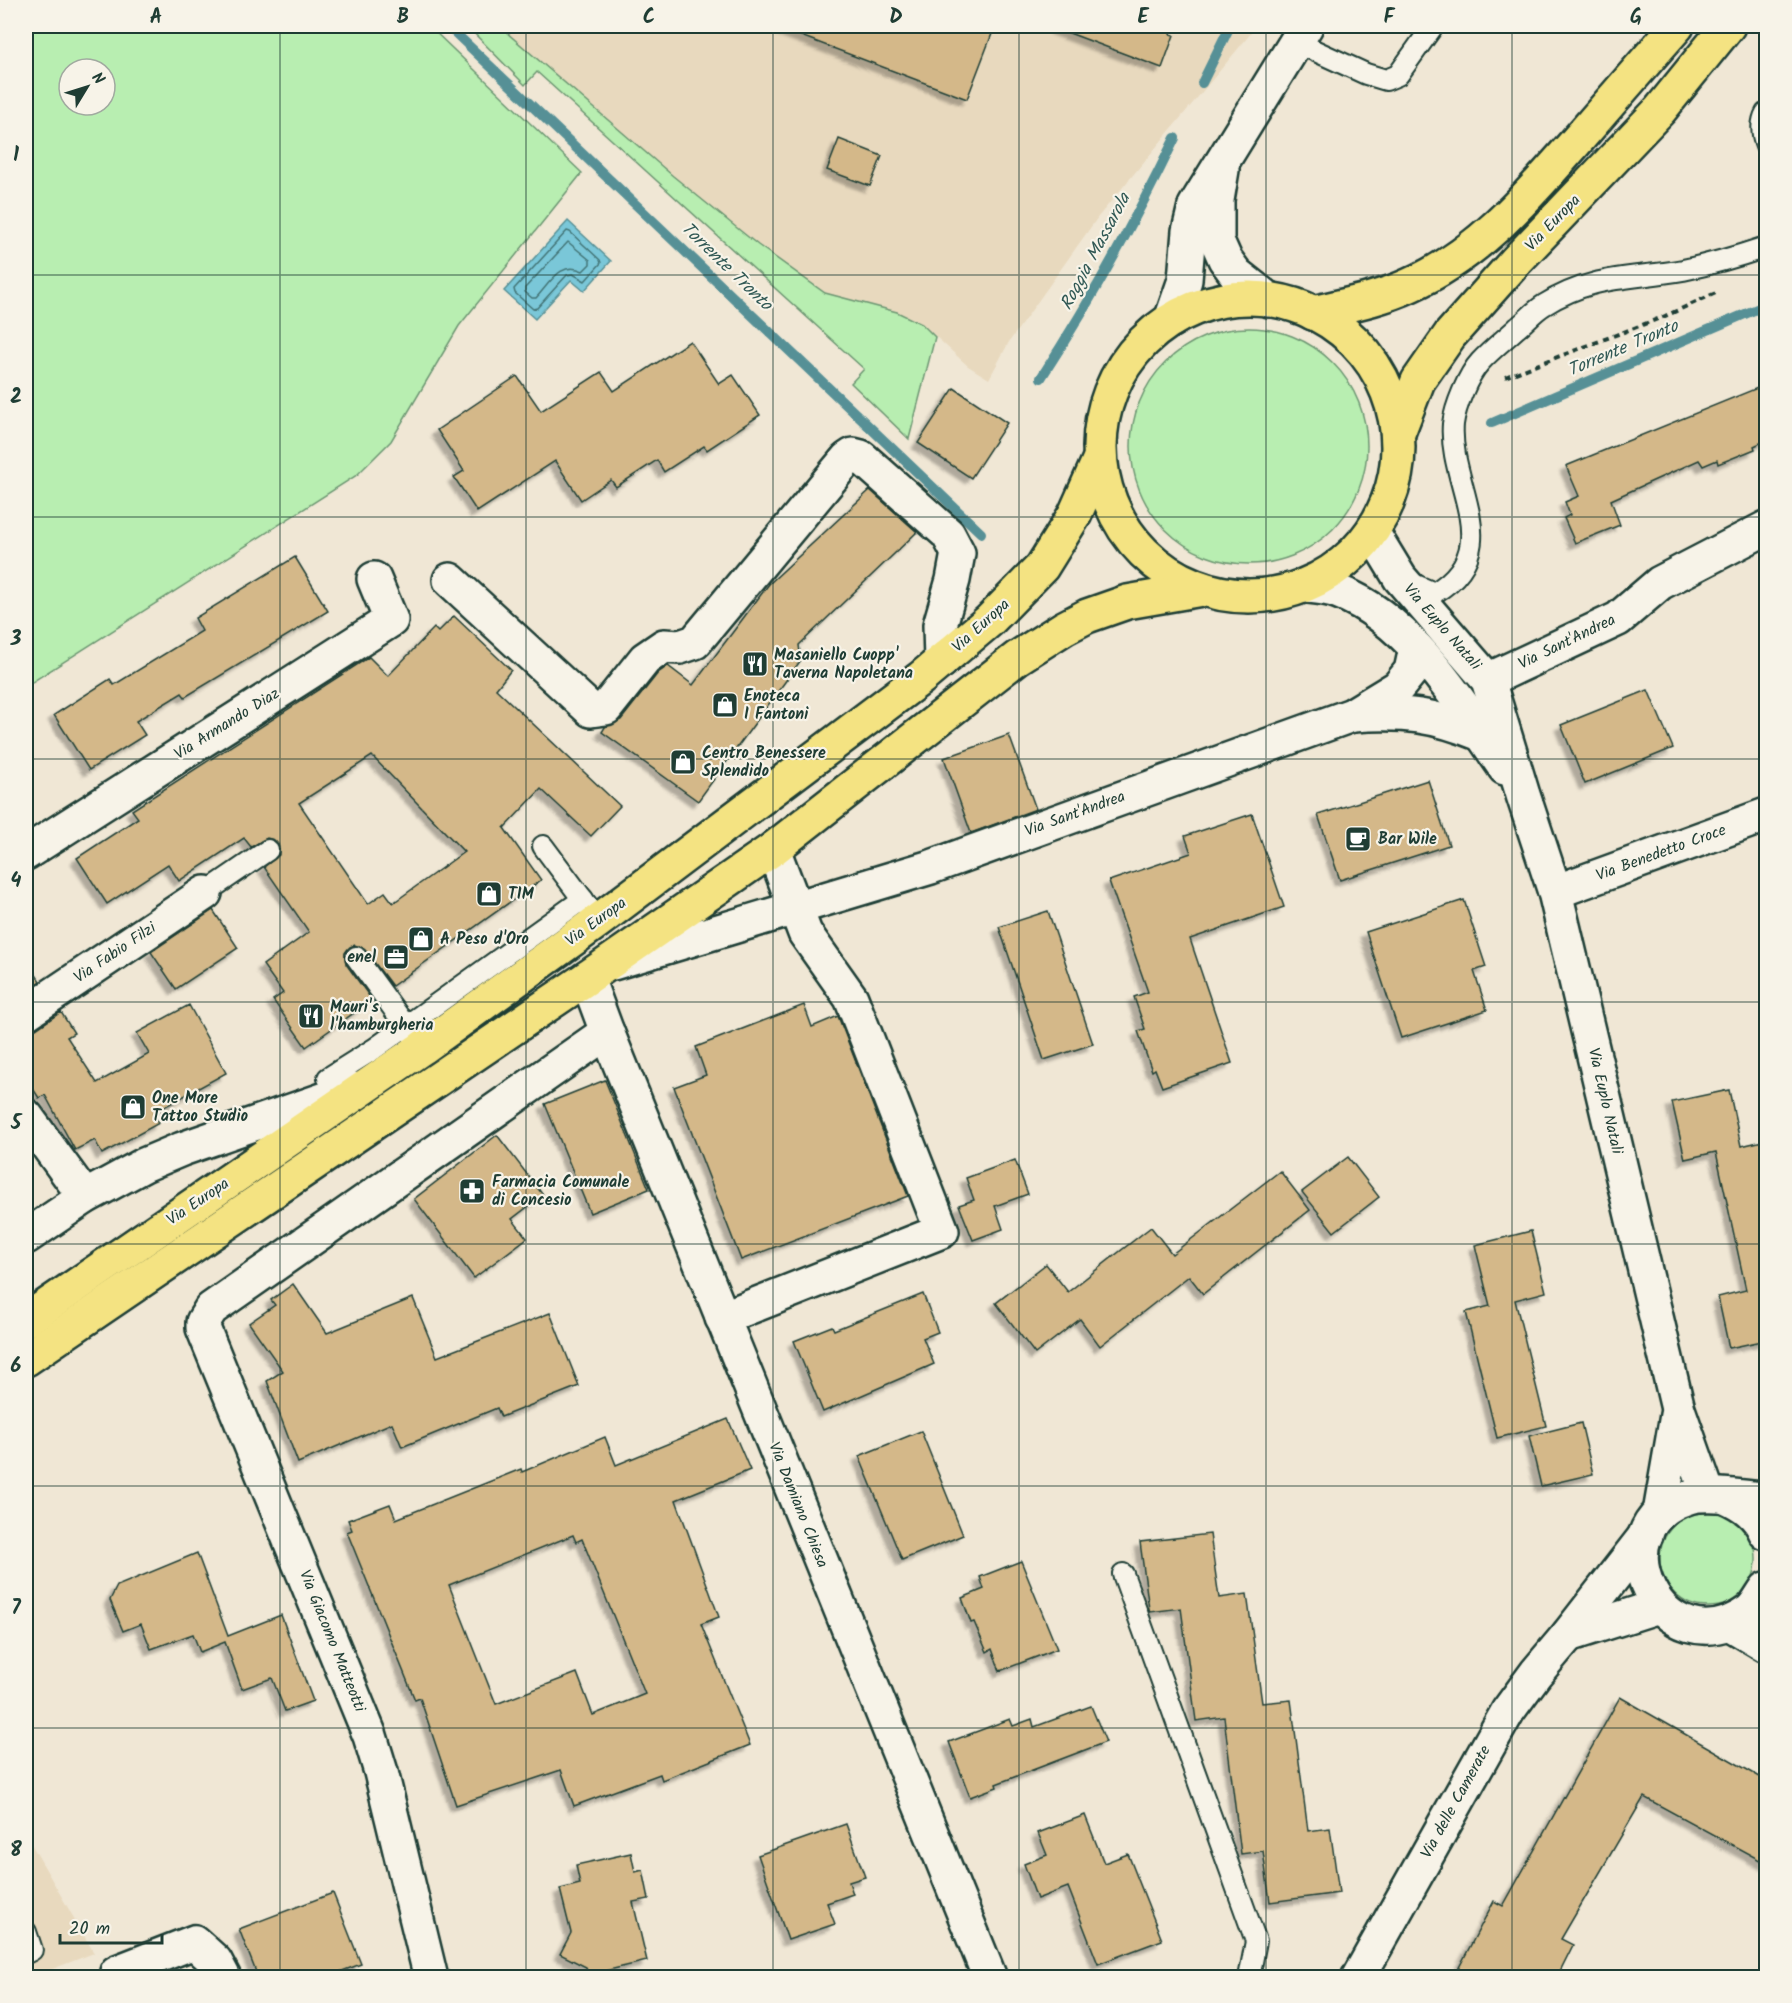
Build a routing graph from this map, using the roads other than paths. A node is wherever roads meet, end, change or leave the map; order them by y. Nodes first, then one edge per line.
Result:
1 (1433, 26) edge
2 (1677, 26) edge
3 (1728, 26) edge
4 (1301, 34) edge
5 (1767, 113) edge
6 (1767, 145) edge
7 (1223, 162) junction
8 (1767, 247) edge
9 (1269, 300) junction
10 (1313, 313) junction
11 (1171, 320) junction
12 (1398, 433) junction
13 (1100, 458) junction
14 (1767, 528) edge
15 (1372, 532) junction
16 (1400, 578) junction
17 (374, 579) dead end
18 (450, 580) dead end
19 (1307, 586) junction
20 (1202, 589) junction
21 (1416, 648) junction
22 (941, 662) junction
23 (1488, 680) junction
24 (1352, 715) junction
25 (1481, 734) junction
26 (1523, 795) junction
27 (1767, 815) edge
28 (543, 846) dead end
29 (773, 849) junction
30 (268, 850) dead end
31 (26, 853) edge
32 (1556, 892) junction
33 (205, 893) joint
34 (797, 908) junction
35 (590, 910) junction
36 (356, 957) dead end
37 (596, 971) junction
38 (26, 1013) edge
39 (607, 1032) junction
40 (414, 1037) junction
41 (328, 1078) dead end
42 (372, 1083) junction
43 (26, 1116) edge
44 (85, 1197) junction
45 (26, 1237) edge
46 (722, 1318) junction
47 (26, 1320) edge
48 (26, 1359) edge
49 (1678, 1409) junction
50 (1716, 1495) junction
51 (1767, 1499) edge
52 (1653, 1524) junction
53 (1767, 1533) edge
54 (1123, 1574) dead end
55 (1767, 1590) edge
56 (1659, 1606) junction
57 (1729, 1623) junction
58 (1568, 1635) junction
59 (1767, 1645) edge
60 (26, 1932) edge
61 (26, 1953) edge
62 (117, 1972) dead end
63 (224, 1977) edge
64 (432, 1977) edge
65 (990, 1977) edge
66 (1249, 1977) edge
67 (1358, 1977) edge

1 - 4 lane
2 - 10 main road
3 - 12 main road, Via Europa
4 - 7 street
5 - 6 lane
7 - 9 street
7 - 11 street
8 - 16 lane
9 - 10 main road, Via Europa
9 - 11 main road, Via Europa
10 - 12 main road, Via Europa
11 - 13 main road, Via Europa
12 - 15 main road, Via Europa
13 - 20 main road, Via Europa
13 - 22 main road, Via Europa
14 - 23 street, Via Sant'Andrea
15 - 16 street, Via Euplo Natali
15 - 19 main road, Via Europa
16 - 23 street, Via Euplo Natali
17 - 31 street, Via Armando Diaz
18 - 22 street
19 - 20 main road, Via Europa
19 - 21 street, Via Euplo Natali
20 - 29 main road, Via Europa
21 - 24 street, Via Sant'Andrea
21 - 25 street, Via Euplo Natali
22 - 35 main road, Via Europa
23 - 26 street, Via Euplo Natali
24 - 25 street, Via Sant'Andrea
24 - 34 street, Via Sant'Andrea
25 - 26 street, Via Euplo Natali
26 - 32 street, Via Euplo Natali
27 - 32 street, Via Benedetto Croce
28 - 35 lane
29 - 34 street
29 - 37 main road, Via Europa
30 - 33 lane
32 - 49 street, Via Euplo Natali
33 - 38 street, Via Fabio Filzi
34 - 37 street, Via Sant'Andrea
34 - 46 street
35 - 40 main road, Via Europa
36 - 40 lane
37 - 39 street
37 - 48 main road, Via Europa
39 - 46 street, Via Damiano Chiesa
39 - 64 street, Via Giacomo Matteotti
40 - 41 lane
40 - 42 main road, Via Europa
42 - 44 street
42 - 47 main road, Via Europa
43 - 44 street
44 - 45 street
46 - 65 street, Via Damiano Chiesa
49 - 50 street, Via Euplo Natali
49 - 52 street, Via Euplo Natali
50 - 51 street, Via delle Camerate
50 - 52 street, Via delle Camerate
50 - 53 street
52 - 56 street
52 - 58 street, Via delle Camerate
54 - 66 lane
55 - 57 street
56 - 57 street
56 - 58 street
57 - 59 street
58 - 67 street, Via delle Camerate
60 - 61 lane
62 - 63 street

